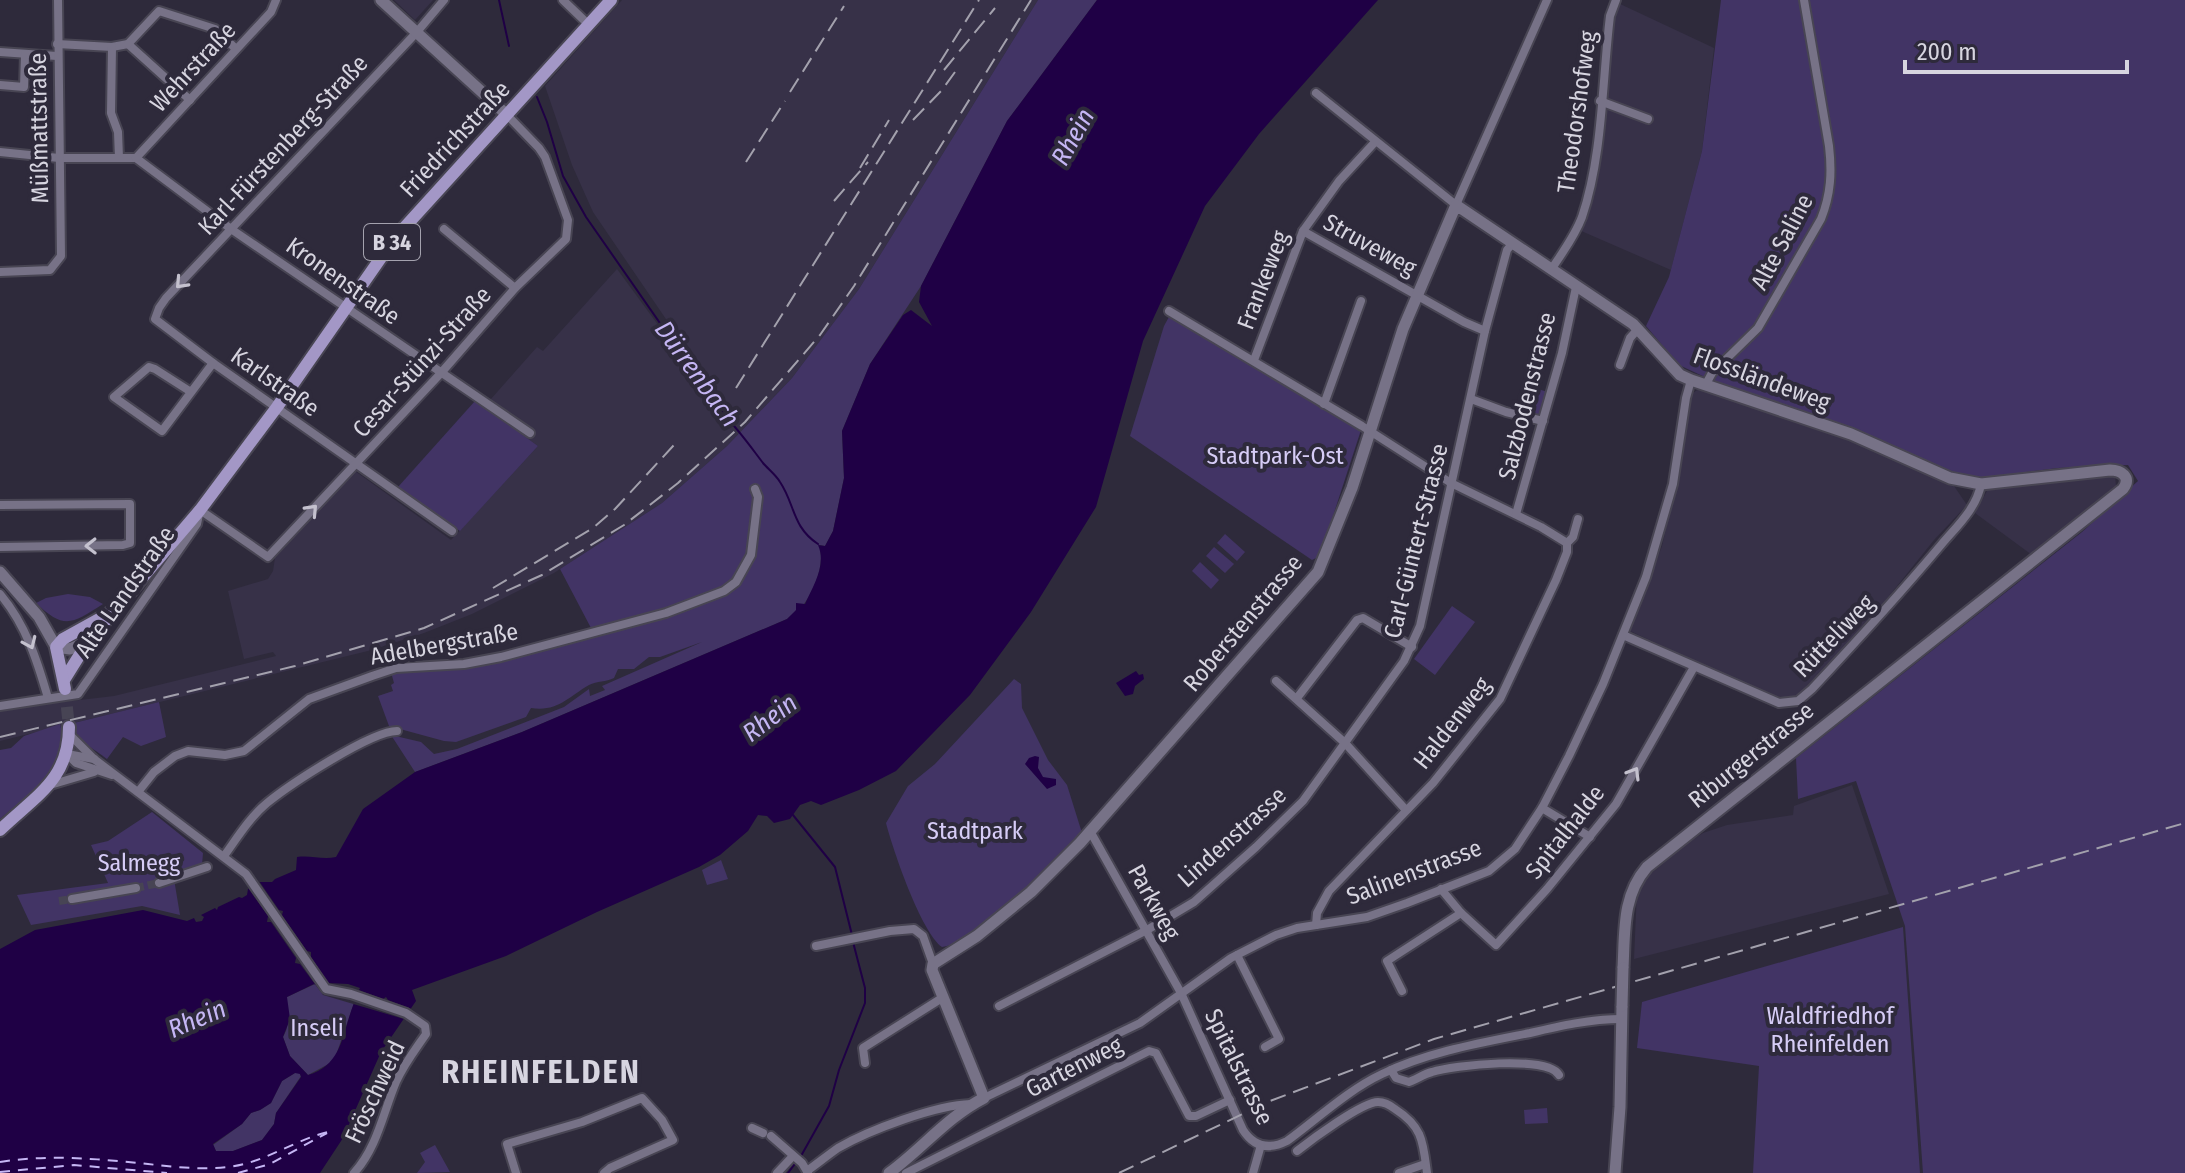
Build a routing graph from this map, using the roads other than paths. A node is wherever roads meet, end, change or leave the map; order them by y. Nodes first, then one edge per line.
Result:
1 (58, 0) edge
2 (276, 0) edge
3 (381, 0) edge
4 (444, 0) edge
5 (563, 0) edge
6 (611, 0) edge
7 (1547, 0) edge
8 (1616, 0) edge
9 (1804, 0) edge
10 (589, 25) junction
11 (417, 32) junction
12 (57, 44) junction
13 (128, 44) junction
14 (112, 47) junction
15 (236, 49) junction
16 (0, 52) edge
17 (25, 54) junction
18 (57, 56) junction
19 (0, 85) edge
20 (1316, 93) dead end
21 (190, 100) junction
22 (1600, 101) junction
23 (507, 115) junction
24 (1648, 119) dead end
25 (1375, 142) junction
26 (0, 152) edge
27 (59, 158) junction
28 (119, 158) junction
29 (136, 158) junction
30 (1456, 205) junction
31 (231, 229) junction
32 (444, 229) dead end
33 (1303, 231) junction
34 (1512, 244) junction
35 (1551, 270) junction
36 (0, 272) edge
37 (1576, 287) junction
38 (515, 288) junction
39 (1417, 294) junction
40 (1361, 301) dead end
41 (346, 307) junction
42 (1169, 311) dead end
43 (155, 319) joint
44 (1638, 329) junction
45 (1485, 331) junction
46 (1254, 360) junction
47 (213, 363) junction
48 (1620, 365) dead end
49 (441, 373) junction
50 (1691, 380) junction
51 (1706, 384) junction
52 (191, 392) junction
53 (1471, 399) junction
54 (1324, 404) junction
55 (277, 407) junction
56 (1543, 421) junction
57 (1370, 432) junction
58 (530, 433) dead end
59 (357, 463) junction
60 (1451, 483) junction
61 (2127, 483) joint
62 (1981, 484) junction
63 (755, 489) dead end
64 (0, 505) edge
65 (200, 510) junction
66 (1516, 514) junction
67 (1578, 519) dead end
68 (452, 531) dead end
69 (1567, 543) junction
70 (0, 547) edge
71 (0, 572) edge
72 (0, 594) edge
73 (113, 612) junction
74 (45, 625) junction
75 (79, 630) junction
76 (1623, 635) junction
77 (89, 640) junction
78 (56, 647) junction
79 (1412, 647) junction
80 (1694, 667) junction
81 (1276, 681) dead end
82 (48, 698) junction
83 (1297, 698) junction
84 (0, 706) edge
85 (69, 731) joint
86 (397, 731) dead end
87 (1345, 743) junction
88 (67, 754) junction
89 (94, 759) junction
90 (99, 772) junction
91 (117, 776) junction
92 (47, 786) junction
93 (138, 792) junction
94 (1542, 808) junction
95 (1405, 809) junction
96 (0, 830) edge
97 (1090, 831) junction
98 (1590, 837) junction
99 (224, 856) junction
100 (207, 867) dead end
101 (159, 883) tunnel mouth
102 (136, 888) tunnel mouth
103 (1441, 889) junction
104 (72, 899) tunnel mouth
105 (1461, 913) junction
106 (1316, 925) junction
107 (1147, 930) junction
108 (816, 946) dead end
109 (1237, 955) junction
110 (933, 964) junction
111 (1402, 991) dead end
112 (1181, 993) junction
113 (942, 998) junction
114 (999, 1006) dead end
115 (1621, 1019) junction
116 (1265, 1047) dead end
117 (865, 1063) dead end
118 (1391, 1070) junction
119 (1559, 1075) dead end
120 (984, 1098) junction
121 (1230, 1100) junction
122 (972, 1104) junction
123 (752, 1128) dead end
124 (1261, 1145) junction
125 (1297, 1151) dead end
126 (801, 1164) edge
127 (1426, 1168) edge
128 (354, 1173) edge
129 (516, 1173) edge
130 (604, 1173) edge
131 (777, 1173) edge
132 (889, 1173) edge
133 (906, 1173) edge
134 (1253, 1173) edge
135 (1399, 1173) edge
136 (1615, 1173) edge

1 - 12 street, Müßmattstraße
2 - 15 street, Wehrstraße
3 - 11 street
4 - 11 street, Karl-Fürstenberg-Straße
5 - 10 street
6 - 10 main road, Friedrichstraße / B 34
7 - 30 street, Roberstenstrasse
8 - 22 street, Theodorshofweg
9 - 51 street, Alte Saline
10 - 23 main road, Friedrichstraße / B 34
11 - 23 street
11 - 31 street, Karl-Fürstenberg-Straße
12 - 14 street
12 - 18 street, Müßmattstraße
13 - 14 street
13 - 15 street
13 - 21 street
14 - 28 street
15 - 21 street, Wehrstraße
16 - 17 street
17 - 18 street
17 - 19 street
18 - 27 street, Müßmattstraße
20 - 25 street, Flossländeweg
21 - 29 street, Wehrstraße
22 - 24 street
22 - 35 street, Theodorshofweg
23 - 38 street, Cesar-Stünzi-Straße
23 - 41 main road, Friedrichstraße / B 34
25 - 30 street, Flossländeweg
25 - 33 street, Frankeweg
26 - 27 street
27 - 28 street
27 - 36 street, Müßmattstraße
28 - 29 street
29 - 31 street, Kronenstraße
30 - 34 street, Flossländeweg
30 - 39 street, Roberstenstrasse
31 - 41 street, Kronenstraße
31 -> 43 street, Karl-Fürstenberg-Straße
32 - 38 street
33 - 39 street, Struveweg
33 - 46 street, Frankeweg
34 - 35 street, Flossländeweg
34 - 45 street, Carl-Güntert-Strasse
35 - 37 street, Flossländeweg
37 - 44 street, Flossländeweg
37 - 56 street, Salzbodenstrasse
38 - 49 street, Cesar-Stünzi-Straße
39 - 45 street, Struveweg
39 - 57 street, Roberstenstrasse
40 - 54 street
41 - 49 street, Kronenstraße
41 - 55 main road, Friedrichstraße / B 34
42 - 46 street
43 - 47 street, Karlstraße
44 - 48 street
44 - 50 street, Flossländeweg
45 - 53 street, Carl-Güntert-Strasse
46 - 54 street
47 - 52 street
47 - 55 street, Karlstraße
49 - 58 street, Kronenstraße
49 - 59 street, Cesar-Stünzi-Straße
50 - 51 street, Flossländeweg
50 - 76 street, Salinenstrasse
51 - 62 street, Flossländeweg
52 - 52 street
53 - 56 street
53 - 60 street, Carl-Güntert-Strasse
54 - 57 street
55 - 59 street, Karlstraße
55 - 65 main road, Friedrichstraße / B 34
56 - 66 street, Salzbodenstrasse
57 - 60 street
57 - 97 street, Roberstenstrasse
65 -> 59 street, Cesar-Stünzi-Straße
59 - 68 street, Karlstraße
60 - 66 street
60 - 79 street, Carl-Güntert-Strasse
61 - 62 street, Flossländeweg
61 - 115 street, Riburgerstrasse, bridge
62 - 80 street, Rütteliweg
63 - 93 street, Adelbergstraße
64 -> 70 street
65 - 73 main road, B 34
65 - 82 street, Alte Landstraße
66 - 69 street
67 - 69 street, Haldenweg
69 - 95 street, Haldenweg
71 - 74 street
72 -> 82 street
73 - 75 main road, B 34
73 - 77 main road, B 34
74 - 75 street
74 - 78 street
75 - 78 main road, B 34
76 - 80 street, Rütteliweg
76 - 94 street, Salinenstrasse
77 - 78 street
77 - 78 main road, B 34
79 - 83 street
79 - 87 street, Carl-Güntert-Strasse
98 -> 80 street, Spitalhalde
81 - 83 street
82 - 84 street
83 - 87 street
85 - 88 main road
85 - 89 street
86 - 99 street
87 - 95 street
87 - 107 street, Lindenstrasse
88 - 89 street
88 - 90 street
88 - 92 main road
89 - 91 street
90 - 91 street
90 - 92 street
91 - 93 street
92 - 96 main road
93 - 99 street
94 - 98 street
94 - 103 street, Salinenstrasse
95 - 106 street, Haldenweg
97 - 107 street, Parkweg
97 - 110 street, Roberstenstrasse
98 - 105 street, Spitalhalde
99 - 128 street, Fröschweid
100 - 101 street
102 - 104 street
103 - 105 street, Spitalhalde
103 - 106 street, Salinenstrasse
105 - 111 street
106 - 109 street, Salinenstrasse
107 - 112 street, Parkweg
107 - 114 street, Lindenstrasse
108 - 110 street
109 - 112 street, Salinenstrasse
109 - 116 street
110 - 113 street
112 - 120 street, Salinenstrasse
112 - 121 street, Spitalstrasse
113 - 117 street
113 - 120 street
115 - 118 street, Spitalstrasse
115 - 136 street, Riburgerstrasse
118 - 119 street
118 - 124 street, Spitalstrasse
120 - 122 street, Salinenstrasse
121 - 124 street, Spitalstrasse
121 - 133 street, Gartenweg
122 - 126 street
122 - 132 street, Salinenstrasse
123 - 126 street
124 - 134 street
125 - 127 street
126 - 131 street
127 - 135 street
129 - 130 street

